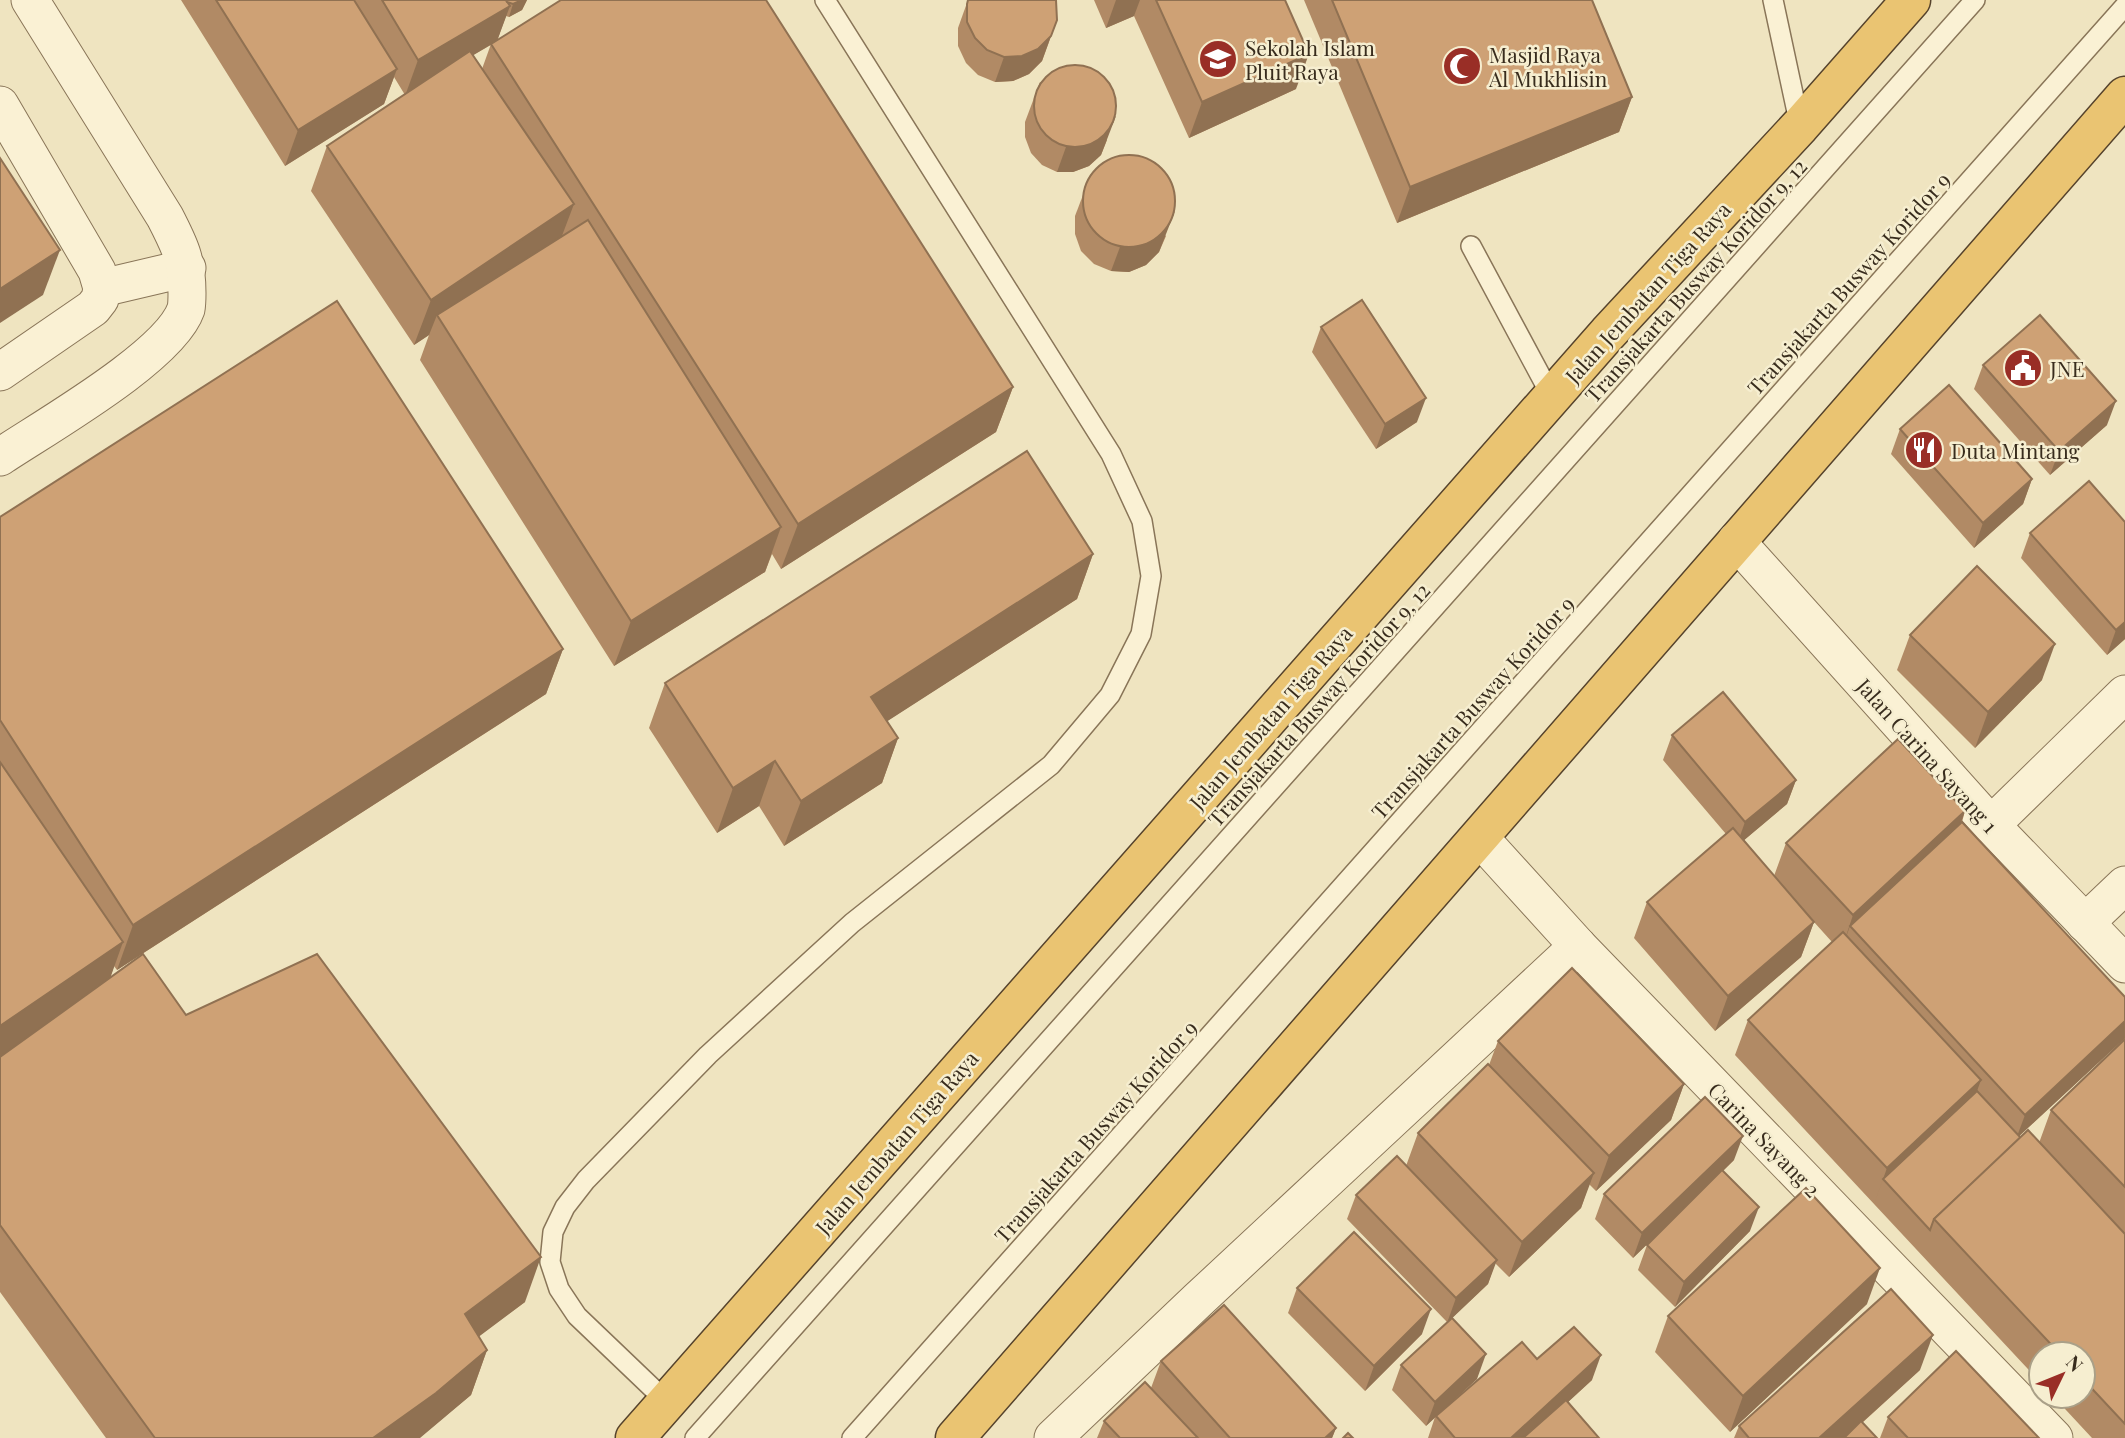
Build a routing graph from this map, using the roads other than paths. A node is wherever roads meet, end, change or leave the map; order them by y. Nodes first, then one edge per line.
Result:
1 (30, 0) edge
2 (825, 0) edge
3 (1773, 0) edge
4 (1911, 0) edge
5 (1975, 0) edge
6 (2125, 6) edge
7 (2125, 96) edge
8 (0, 105) edge
9 (1800, 126) junction
10 (1471, 247) dead end
11 (187, 268) junction
12 (102, 288) junction
13 (0, 372) edge
14 (1552, 397) junction
15 (0, 457) edge
16 (1736, 541) junction
17 (2125, 694) edge
18 (1991, 825) junction
19 (1479, 837) junction
20 (2125, 885) edge
21 (2085, 923) junction
22 (1578, 946) junction
23 (2125, 964) edge
24 (667, 1402) junction
25 (635, 1438) edge
26 (695, 1438) edge
27 (852, 1438) edge
28 (955, 1438) edge
29 (1053, 1438) edge
30 (2054, 1438) edge

1 - 11 street
2 - 24 lane
3 - 9 lane
4 - 9 highway, Jalan Jembatan Tiga Raya
5 - 26 lane, Transjakarta Busway Koridor 9, 12
6 - 27 lane, Transjakarta Busway Koridor 9
7 - 16 highway
8 - 12 street
9 - 14 highway, Jalan Jembatan Tiga Raya
10 - 14 lane
11 - 12 street
11 - 15 street
12 - 13 street
14 - 24 highway, Jalan Jembatan Tiga Raya
16 - 18 street, Jalan Carina Sayang 1
16 - 19 highway
17 - 18 street
18 - 21 street, Jalan Carina Sayang 1
19 - 22 street, Carina Sayang 2
19 - 28 highway
20 - 21 street
21 - 23 street, Jalan Carina Sayang 1
22 - 29 street
22 - 30 street, Carina Sayang 2
24 - 25 highway, Jalan Jembatan Tiga Raya

